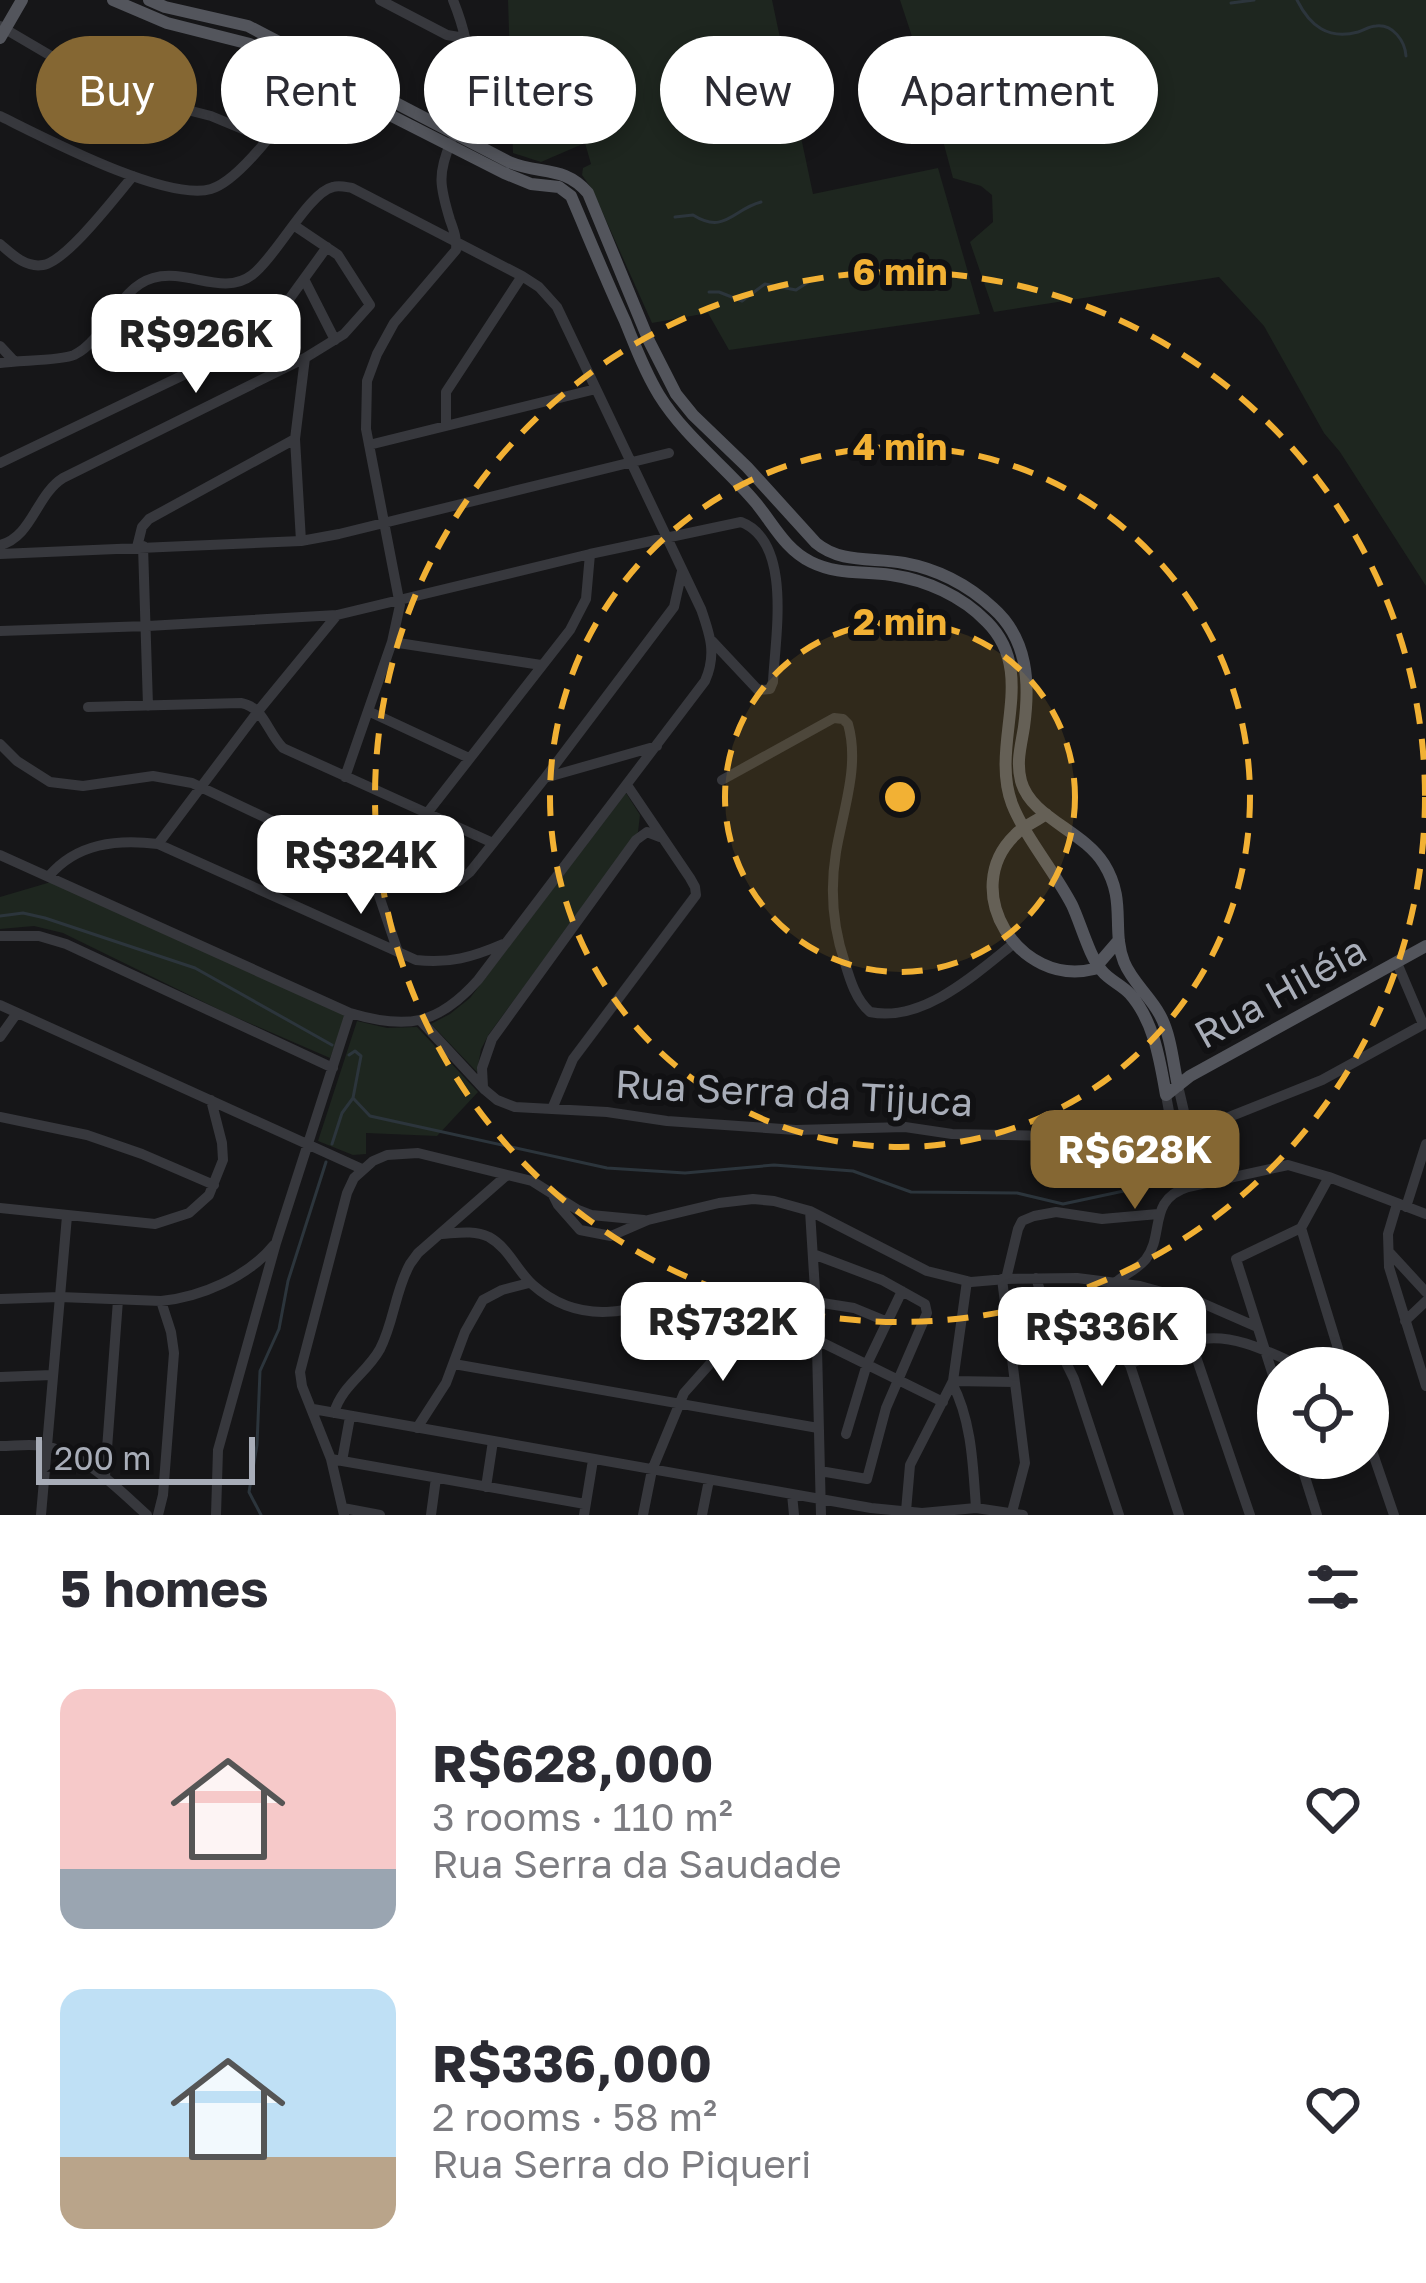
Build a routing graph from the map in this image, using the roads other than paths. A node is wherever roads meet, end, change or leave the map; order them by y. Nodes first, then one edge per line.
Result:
1 (22, 0) edge
2 (113, 0) edge
3 (149, 0) edge
4 (380, 0) edge
5 (453, 0) edge
6 (2, 31) edge
7 (267, 36) edge
8 (453, 36) edge
9 (464, 36) edge
10 (221, 37) edge
11 (0, 116) edge
12 (221, 120) edge
13 (263, 144) edge
14 (450, 144) edge
15 (462, 144) edge
16 (133, 176) junction
17 (577, 192) junction
18 (295, 226) junction
19 (457, 241) junction
20 (0, 244) edge
21 (327, 247) junction
22 (522, 276) junction
23 (304, 279) junction
24 (334, 340) junction
25 (0, 346) edge
26 (305, 358) junction
27 (14, 361) junction
28 (0, 363) edge
29 (596, 388) junction
30 (446, 426) junction
31 (296, 440) junction
32 (369, 445) junction
33 (669, 453) dead end
34 (0, 463) edge
35 (631, 463) junction
36 (384, 523) junction
37 (665, 537) junction
38 (301, 541) junction
39 (140, 546) junction
40 (0, 549) edge
41 (590, 554) junction
42 (682, 571) junction
43 (694, 595) junction
44 (399, 602) junction
45 (674, 607) junction
46 (337, 614) junction
47 (306, 618) junction
48 (148, 626) junction
49 (0, 631) edge
50 (317, 639) junction
51 (712, 641) junction
52 (392, 642) junction
53 (541, 664) junction
54 (148, 706) junction
55 (88, 707) dead end
56 (259, 710) junction
57 (368, 710) junction
58 (0, 744) edge
59 (658, 745) junction
60 (469, 758) junction
61 (345, 777) junction
62 (545, 778) junction
63 (722, 780) dead end
64 (628, 785) junction
65 (203, 788) junction
66 (428, 812) junction
67 (1046, 814) junction
68 (1025, 828) junction
69 (660, 837) junction
70 (493, 843) junction
71 (158, 844) junction
72 (0, 855) edge
73 (369, 866) junction
74 (49, 876) junction
75 (0, 935) edge
76 (1120, 940) junction
77 (506, 943) junction
78 (1013, 944) junction
79 (1426, 946) edge
80 (398, 952) junction
81 (1397, 963) junction
82 (1098, 967) junction
83 (0, 1005) edge
84 (17, 1013) junction
85 (350, 1013) junction
86 (421, 1021) junction
87 (1425, 1023) edge
88 (0, 1037) edge
89 (333, 1068) junction
90 (1178, 1086) junction
91 (483, 1088) junction
92 (1166, 1095) junction
93 (211, 1100) junction
94 (552, 1108) junction
95 (0, 1117) edge
96 (1189, 1133) junction
97 (309, 1144) junction
98 (1426, 1144) edge
99 (1176, 1150) junction
100 (362, 1169) junction
101 (507, 1175) junction
102 (1329, 1177) junction
103 (214, 1185) junction
104 (1188, 1187) junction
105 (1402, 1205) junction
106 (0, 1208) edge
107 (810, 1211) junction
108 (1158, 1214) junction
109 (1426, 1214) edge
110 (67, 1216) junction
111 (1301, 1228) junction
112 (442, 1234) junction
113 (276, 1243) junction
114 (1387, 1250) junction
115 (813, 1254) junction
116 (897, 1257) junction
117 (1004, 1279) junction
118 (1036, 1279) junction
119 (883, 1280) junction
120 (968, 1282) junction
121 (1115, 1282) junction
122 (529, 1283) junction
123 (902, 1291) junction
124 (60, 1297) junction
125 (1426, 1297) edge
126 (0, 1299) edge
127 (118, 1300) junction
128 (161, 1301) junction
129 (816, 1302) junction
130 (1405, 1321) junction
131 (888, 1322) junction
132 (1257, 1327) junction
133 (732, 1339) junction
134 (817, 1340) junction
135 (1191, 1342) junction
136 (1264, 1347) edge
137 (1338, 1347) edge
138 (1257, 1348) edge
139 (454, 1364) junction
140 (867, 1364) junction
141 (1129, 1364) junction
142 (52, 1375) junction
143 (0, 1377) edge
144 (899, 1382) junction
145 (952, 1382) junction
146 (1014, 1382) junction
147 (1426, 1386) edge
148 (943, 1402) junction
149 (678, 1404) junction
150 (313, 1409) junction
151 (334, 1413) junction
152 (350, 1418) junction
153 (818, 1427) junction
154 (417, 1428) junction
155 (846, 1434) dead end
156 (493, 1441) junction
157 (0, 1446) edge
158 (47, 1446) junction
159 (336, 1460) junction
160 (593, 1460) junction
161 (652, 1470) junction
162 (820, 1471) junction
163 (105, 1476) junction
164 (436, 1478) junction
165 (1306, 1479) edge
166 (1382, 1479) edge
167 (709, 1480) junction
168 (486, 1487) junction
169 (793, 1494) junction
170 (820, 1499) junction
171 (976, 1508) junction
172 (584, 1510) edge
173 (871, 1511) edge
174 (906, 1511) junction
175 (344, 1512) edge
176 (1017, 1513) edge
177 (41, 1515) edge
178 (146, 1515) edge
179 (158, 1515) edge
180 (216, 1515) edge
181 (380, 1515) edge
182 (431, 1515) edge
183 (643, 1515) edge
184 (702, 1515) edge
185 (794, 1515) edge
186 (821, 1515) edge
187 (1119, 1515) edge
188 (1179, 1515) edge
189 (1250, 1515) edge
190 (1317, 1515) edge
191 (1394, 1515) edge

1 - 6 main road
2 - 10 main road
3 - 7 main road
4 - 8 street
5 - 9 street
6 - 12 street
11 - 16 street
13 - 16 street
14 - 19 street
15 - 17 main road
16 - 20 street
17 - 67 main road
17 - 68 main road
18 - 19 street
18 - 21 street
18 - 27 street
19 - 22 street
19 - 32 street
21 - 23 street
21 - 24 street
22 - 29 street
22 - 30 street
23 - 24 street
23 - 34 street
24 - 26 street
25 - 27 street
26 - 31 street
26 - 40 street
27 - 28 street
29 - 30 street
29 - 35 street
30 - 32 street
31 - 38 street
31 - 39 street
32 - 36 street
33 - 35 street
35 - 36 street
35 - 37 street
36 - 38 street
36 - 44 street
37 - 41 street
37 - 42 street
37 - 51 street
38 - 39 street
39 - 40 street
39 - 48 street
41 - 44 street
41 - 53 street
42 - 43 street
42 - 45 street
43 - 45 street
43 - 51 street
44 - 46 street
44 - 52 street
45 - 62 street
46 - 47 street
46 - 50 street
47 - 48 street
47 - 50 street
48 - 49 street
48 - 54 street
50 - 56 street
51 - 59 street
52 - 53 street
52 - 57 street
53 - 60 street
54 - 55 street
54 - 56 street
56 - 61 street
56 - 65 street
57 - 60 street
57 - 61 street
58 - 65 street
59 - 62 street
59 - 64 street
60 - 66 street
61 - 66 street
62 - 70 street
63 - 78 street
64 - 69 street
64 - 77 street
65 - 71 street
65 - 73 street
66 - 70 street
67 - 68 main road
67 - 76 main road
68 - 78 main road
68 - 82 main road
69 - 91 street
69 - 94 street
70 - 73 street
71 - 74 street
71 - 80 street
72 - 74 street
73 - 80 street
74 - 85 street
75 - 89 street
76 - 82 main road
76 - 90 main road
77 - 80 street
77 - 86 street
78 - 82 main road
79 - 81 main road, Rua Hiléia
81 - 87 street
81 - 90 main road, Rua Hiléia
82 - 92 main road
83 - 84 street
84 - 88 street
84 - 93 street
85 - 86 street
85 - 89 street
86 - 91 street
87 - 96 street
89 - 97 street
90 - 92 main road, Rua Hiléia
90 - 96 street
91 - 94 street, Rua Serra da Tijuca
92 - 99 street
93 - 97 street
93 - 103 street
94 - 99 street, Rua Serra da Tijuca
95 - 103 street
96 - 99 street
97 - 100 street
97 - 113 street
98 - 105 street
99 - 104 street
100 - 101 street
100 - 150 street
101 - 107 street
101 - 112 street
102 - 104 street
102 - 105 street
102 - 111 street
103 - 110 street
104 - 108 street
105 - 109 street
105 - 114 street
106 - 110 street
107 - 115 street
107 - 116 street
108 - 117 street
108 - 121 street
110 - 124 street
111 - 132 street
111 - 137 street
112 - 122 street
112 - 151 street
113 - 128 street
113 - 180 street
114 - 125 street
114 - 130 street
115 - 119 street
115 - 129 street
116 - 119 street
116 - 120 street
117 - 118 street
117 - 120 street
117 - 146 street
118 - 121 street
118 - 187 street
119 - 123 street
120 - 145 street
121 - 132 street
121 - 141 street
122 - 133 street
122 - 139 street
123 - 131 street
123 - 144 street
124 - 126 street
124 - 127 street
124 - 142 street
125 - 130 street
127 - 128 street
127 - 163 street
128 - 179 street
129 - 131 street
129 - 134 street
130 - 147 street
131 - 140 street
132 - 136 street
133 - 134 street
133 - 149 street
134 - 140 street
134 - 153 street
135 - 138 street
135 - 141 street
135 - 189 street
139 - 149 street
139 - 154 street
140 - 144 street
140 - 155 street
141 - 188 street
142 - 143 street
142 - 158 street
144 - 148 street
144 - 162 street
145 - 146 street
145 - 148 street
145 - 171 street
146 - 176 street
148 - 174 street
149 - 153 street
149 - 161 street
150 - 151 street
150 - 159 street
151 - 152 street
152 - 154 street
152 - 159 street
153 - 162 street
154 - 156 street
156 - 160 street
156 - 168 street
157 - 158 street
158 - 163 street
158 - 177 street
159 - 164 street
159 - 175 street
160 - 161 street
160 - 172 street
161 - 167 street
161 - 183 street
162 - 170 street
163 - 178 street
164 - 168 street
164 - 182 street
165 - 190 street
166 - 191 street
167 - 169 street
167 - 184 street
168 - 172 street
169 - 170 street
169 - 185 street
170 - 173 street
170 - 186 street
171 - 174 street
171 - 176 street
173 - 174 street
175 - 181 street

